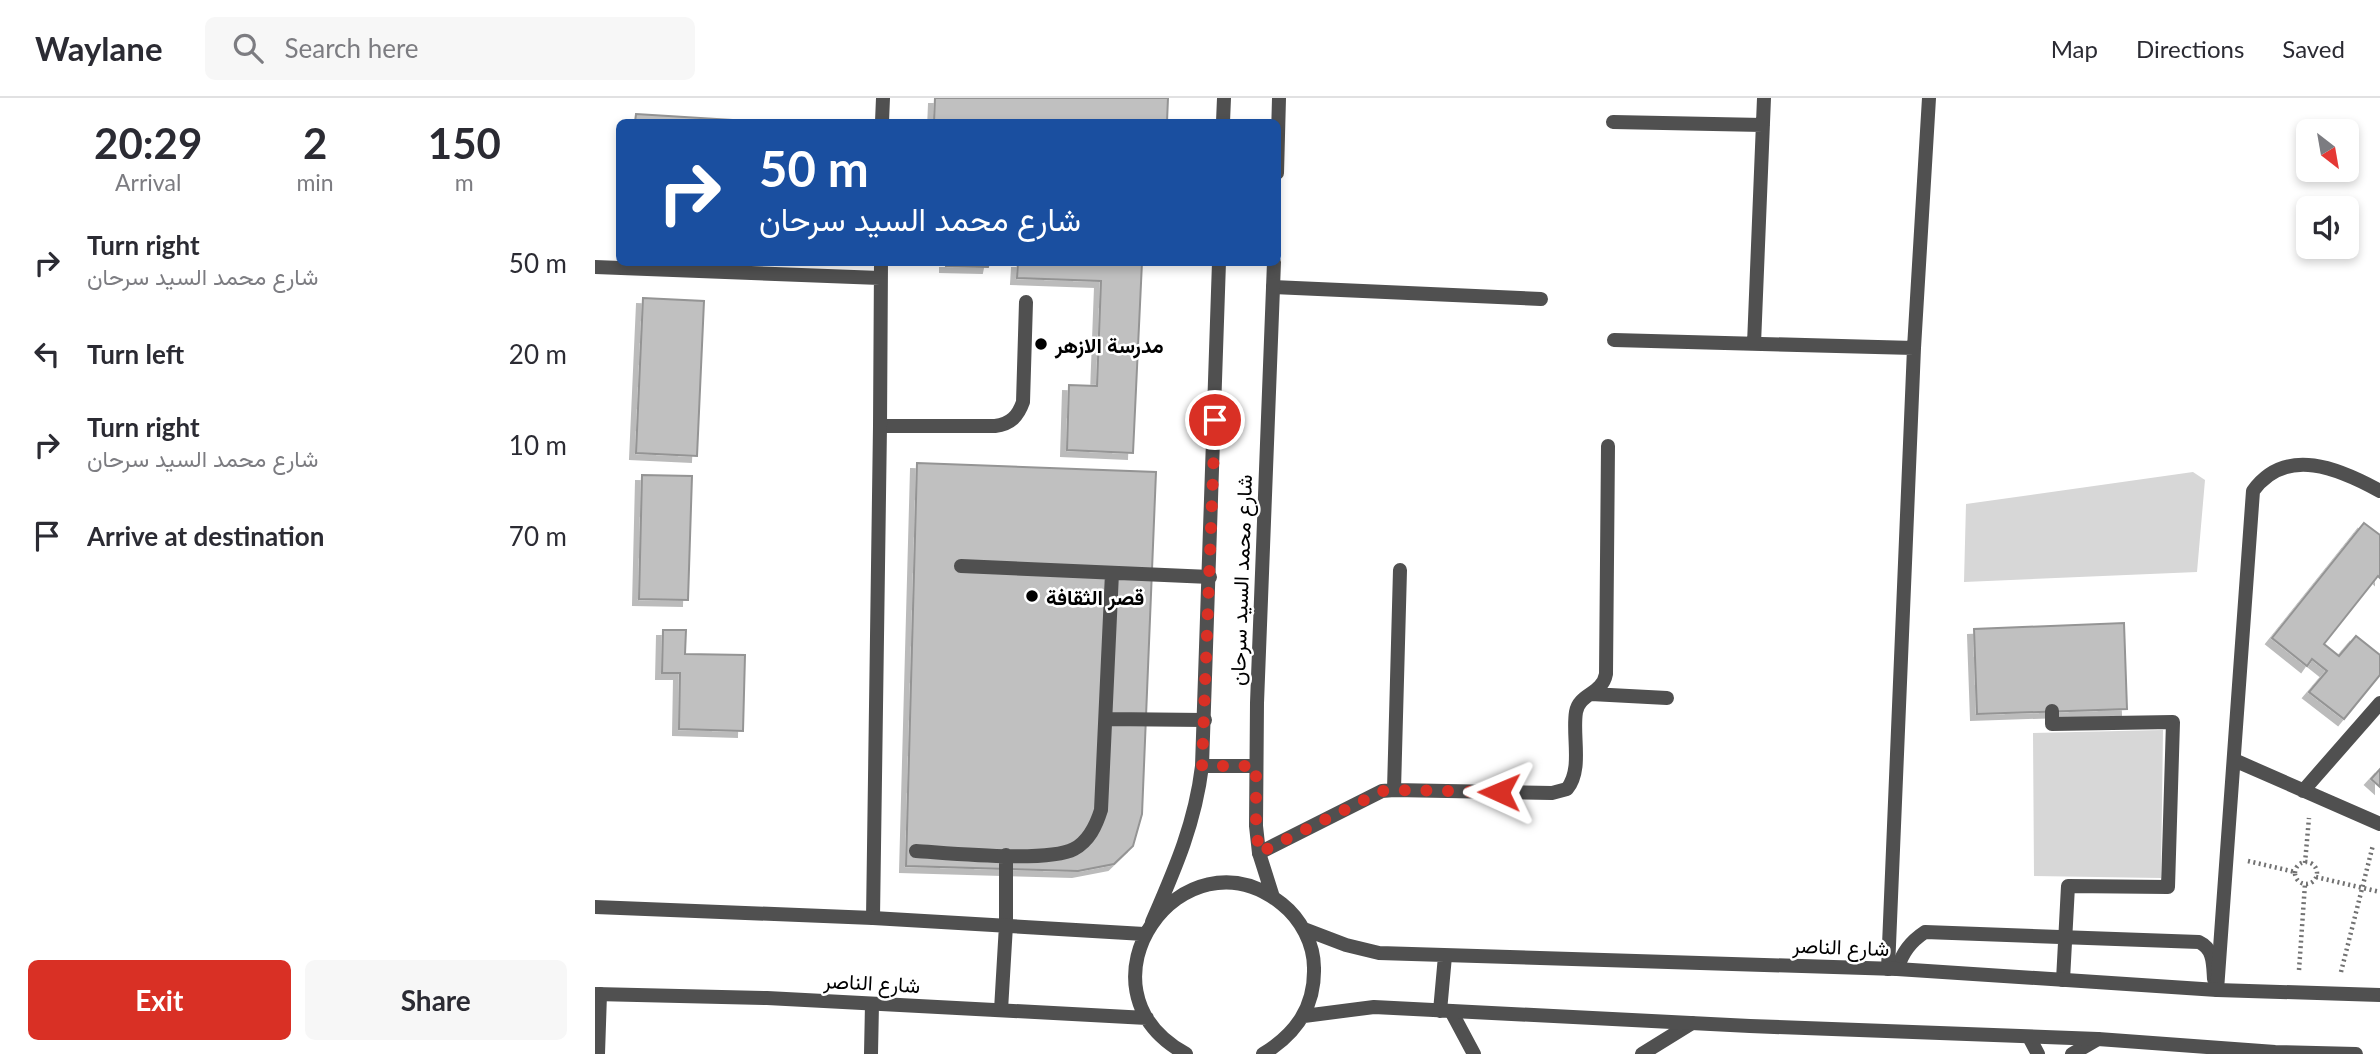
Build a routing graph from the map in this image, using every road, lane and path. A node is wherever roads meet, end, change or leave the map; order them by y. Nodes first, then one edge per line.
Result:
1 (883, 98) edge
2 (1224, 98) edge
3 (1279, 98) edge
4 (1764, 98) edge
5 (1929, 98) edge
6 (882, 119) edge
7 (1223, 119) edge
8 (1279, 119) edge
9 (1613, 122) dead end
10 (1763, 125) junction
11 (881, 266) edge
12 (1219, 266) edge
13 (1274, 266) edge
14 (595, 267) edge
15 (880, 278) junction
16 (1273, 287) junction
17 (1541, 299) dead end
18 (1025, 302) dead end
19 (1614, 340) dead end
20 (1753, 344) junction
21 (1914, 348) junction
22 (880, 426) junction
23 (1608, 446) dead end
24 (2380, 491) edge
25 (961, 566) dead end
26 (1400, 570) dead end
27 (1112, 573) junction
28 (1210, 577) junction
29 (1591, 694) junction
30 (1667, 698) dead end
31 (2380, 703) edge
32 (2052, 711) dead end
33 (1106, 719) junction
34 (1205, 720) junction
35 (2234, 761) junction
36 (1202, 766) junction
37 (1256, 766) junction
38 (1394, 790) junction
39 (2307, 792) junction
40 (2379, 824) edge
41 (916, 851) dead end
42 (1259, 853) junction
43 (1006, 855) junction
44 (2227, 856) junction
45 (2305, 863) junction
46 (2295, 872) junction
47 (2316, 877) junction
48 (2305, 884) junction
49 (2362, 888) junction
50 (2380, 892) edge
51 (1273, 897) junction
52 (595, 907) edge
53 (873, 918) junction
54 (1006, 925) junction
55 (1148, 928) junction
56 (1304, 929) junction
57 (2066, 937) junction
58 (1445, 956) junction
59 (1893, 969) junction
60 (2063, 980) junction
61 (2217, 990) junction
62 (2297, 993) junction
63 (598, 994) edge
64 (2336, 994) junction
65 (2380, 995) edge
66 (872, 1004) junction
67 (1001, 1010) junction
68 (1445, 1011) junction
69 (1304, 1016) junction
70 (1147, 1018) junction
71 (1692, 1023) junction
72 (1159, 1034) junction
73 (2029, 1037) junction
74 (2098, 1039) junction
75 (599, 1054) edge
76 (871, 1054) edge
77 (1161, 1054) edge
78 (1186, 1054) edge
79 (1263, 1054) edge
80 (1474, 1054) edge
81 (1642, 1054) edge
82 (2038, 1054) edge
83 (2072, 1054) edge
84 (2349, 1054) edge
85 (2356, 1054) edge

1 - 6 street
2 - 7 street
3 - 8 street
4 - 10 street
5 - 21 street
9 - 10 street
10 - 20 street
11 - 15 street
12 - 28 street, شارع محمد السيد سرحان
13 - 16 street, شارع محمد السيد سرحان
14 - 15 street
15 - 22 street
16 - 17 street
16 - 37 street, شارع محمد السيد سرحان
18 - 22 street
19 - 20 street
20 - 21 street
21 - 59 street
22 - 53 street
23 - 29 street
24 - 35 street
25 - 27 street
26 - 38 street
27 - 28 street
27 - 33 street
28 - 34 street, شارع محمد السيد سرحان
29 - 30 street
29 - 38 street
31 - 39 street
32 - 57 street
33 - 34 street
33 - 43 street
34 - 36 street, شارع محمد السيد سرحان
35 - 39 street
35 - 44 street
36 - 37 street
36 - 55 street, شارع محمد السيد سرحان
37 - 42 street, شارع محمد السيد سرحان
38 - 42 street
39 - 40 street
39 - 45 path
40 - 49 path
41 - 43 street
42 - 51 street, شارع محمد السيد سرحان
43 - 54 street
44 - 46 path
44 - 61 street
45 - 46 path
45 - 47 path
46 - 48 path
47 - 48 path
47 - 49 path
48 - 62 path
49 - 50 path
49 - 64 path
51 - 55 street
51 - 56 street
52 - 53 street
53 - 54 street
54 - 55 street
54 - 67 street
55 - 70 street, شارع محمد السيد سرحان
56 - 58 street, شارع الناصر
56 - 69 street
57 - 59 street
57 - 60 street
57 - 61 street
58 - 59 street, شارع الناصر
58 - 68 street
59 - 60 street, شارع الناصر
60 - 61 street, شارع الناصر
61 - 62 street, شارع الناصر
62 - 64 street, شارع الناصر
63 - 66 street, شارع الناصر
63 - 75 street
64 - 65 street, شارع الناصر
66 - 67 street, شارع الناصر
66 - 76 street
67 - 70 street, شارع الناصر
68 - 69 street
68 - 71 street
68 - 80 street
69 - 79 street
70 - 72 street, شارع محمد السيد سرحان
71 - 73 street
71 - 81 street
72 - 77 street
72 - 78 street
73 - 74 street
73 - 82 street
74 - 83 street
74 - 84 street
84 - 85 street

